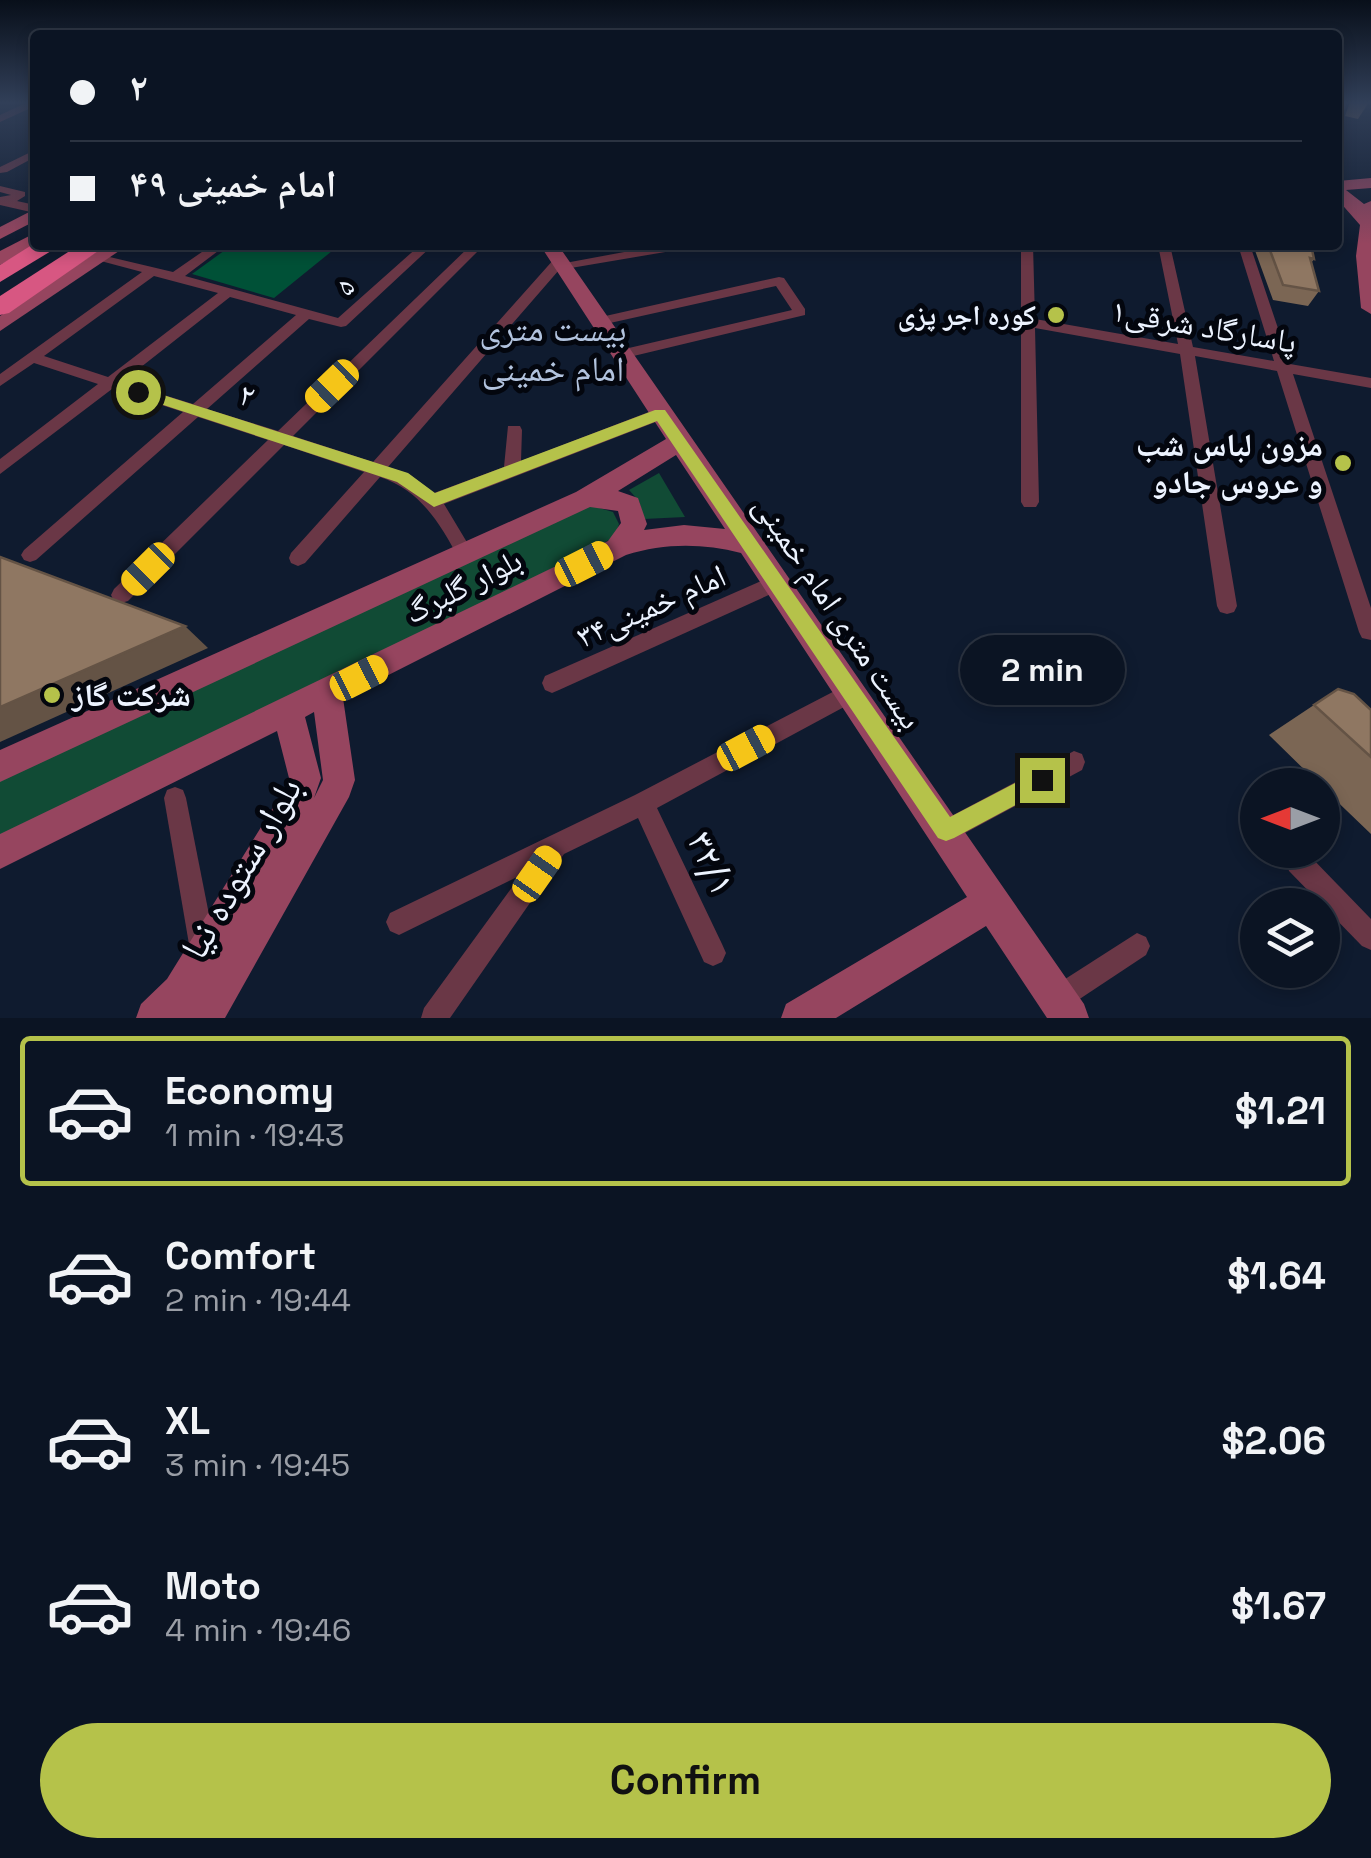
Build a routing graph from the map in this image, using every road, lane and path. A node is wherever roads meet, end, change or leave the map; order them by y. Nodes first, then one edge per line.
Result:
1 (30, 156) edge
2 (3, 170) dead end
3 (1371, 184) edge
4 (1342, 188) edge
5 (0, 189) edge
6 (1342, 193) edge
7 (4, 202) edge
8 (1369, 214) edge
9 (30, 223) edge
10 (30, 230) edge
11 (0, 234) edge
12 (30, 235) edge
13 (30, 236) edge
14 (30, 238) edge
15 (213, 250) edge
16 (421, 250) edge
17 (472, 250) edge
18 (635, 250) edge
19 (1027, 250) edge
20 (1165, 250) edge
21 (1246, 250) edge
22 (98, 251) edge
23 (558, 258) edge
24 (0, 259) edge
25 (0, 267) edge
26 (152, 271) junction
27 (0, 275) edge
28 (175, 277) junction
29 (228, 292) junction
30 (0, 307) edge
31 (1371, 308) edge
32 (307, 313) junction
33 (601, 321) junction
34 (1028, 322) junction
35 (0, 325) edge
36 (1187, 351) junction
37 (622, 354) junction
38 (33, 358) junction
39 (1284, 368) junction
40 (0, 381) edge
41 (110, 382) junction
42 (1371, 383) edge
43 (196, 410) junction
44 (660, 414) junction
45 (514, 430) dead end
46 (279, 437) junction
47 (678, 442) junction
48 (0, 468) edge
49 (375, 468) junction
50 (512, 469) junction
51 (585, 499) junction
52 (434, 501) junction
53 (1030, 502) dead end
54 (752, 546) junction
55 (617, 548) junction
56 (465, 554) junction
57 (30, 556) dead end
58 (298, 558) dead end
59 (776, 583) junction
60 (121, 595) dead end
61 (1227, 606) dead end
62 (1369, 632) edge
63 (552, 683) dead end
64 (327, 694) junction
65 (850, 694) junction
66 (288, 712) junction
67 (334, 750) junction
68 (1074, 762) dead end
69 (301, 764) junction
70 (0, 766) edge
71 (175, 798) dead end
72 (643, 804) junction
73 (946, 830) junction
74 (558, 846) junction
75 (0, 852) edge
76 (1304, 868) edge
77 (992, 902) junction
78 (400, 922) dead end
79 (1371, 937) edge
80 (1137, 946) dead end
81 (713, 953) dead end
82 (204, 954) junction
83 (1064, 1008) edge
84 (155, 1018) edge
85 (200, 1018) edge
86 (434, 1018) edge
87 (800, 1018) edge

1 - 2 street
3 - 4 street
5 - 7 street
6 - 8 street
7 - 9 street
8 - 31 street
10 - 11 street
12 - 24 street
13 - 25 highway
14 - 27 highway
15 - 28 street
16 - 32 street, ۵
17 - 46 street
18 - 23 street
19 - 34 street
20 - 36 street
21 - 39 street
22 - 26 street
22 - 30 highway
22 - 35 street
23 - 33 street, بیست متری امام خمینی
23 - 49 street
26 - 28 street
26 - 38 street
28 - 29 street
29 - 32 street
29 - 41 street
32 - 43 street
33 - 37 street, بیست متری امام خمینی
33 - 37 street
34 - 36 street, پاسارگاد شرقی۱
34 - 53 street
36 - 39 street, پاسارگاد شرقی۱
36 - 61 street
37 - 44 street, بیست متری امام خمینی
38 - 40 street
38 - 41 street, ۲
39 - 42 street, پاسارگاد شرقی۱
39 - 62 street
41 - 43 street, ۲
41 - 48 street
43 - 46 street, ۲
43 - 57 street
44 - 47 street, بیست متری امام خمینی
44 - 50 street
45 - 50 street
46 - 49 street, ۲
46 - 60 street
47 - 51 street, بلوار گلبرگ
47 - 54 street, بیست متری امام خمینی
49 - 52 street, ۲
49 - 58 street
50 - 52 street
51 - 55 street
51 - 56 street, بلوار گلبرگ
52 - 56 street, ۲
54 - 55 street, بلوار گلبرگ
54 - 59 street, بیست متری امام خمینی
55 - 64 street, بلوار گلبرگ
56 - 70 street, بلوار گلبرگ
59 - 63 street, امام خمینی۳۴
59 - 65 street, بیست متری امام خمینی
64 - 66 street, بلوار گلبرگ
64 - 67 street, بلوار ستوده نیا
65 - 72 street
65 - 73 street, بیست متری امام خمینی
66 - 69 street, بلوار ستوده نیا
66 - 75 street, بلوار گلبرگ
67 - 69 street
67 - 85 street, بلوار ستوده نیا
68 - 73 street
69 - 82 street, بلوار ستوده نیا
71 - 82 street
72 - 74 street
72 - 81 street, ۳۲/۱
73 - 77 street, بیست متری امام خمینی
74 - 78 street
74 - 86 street
76 - 79 street
77 - 83 street, بیست متری امام خمینی
77 - 87 street
80 - 83 street
82 - 84 street, بلوار ستوده نیا

